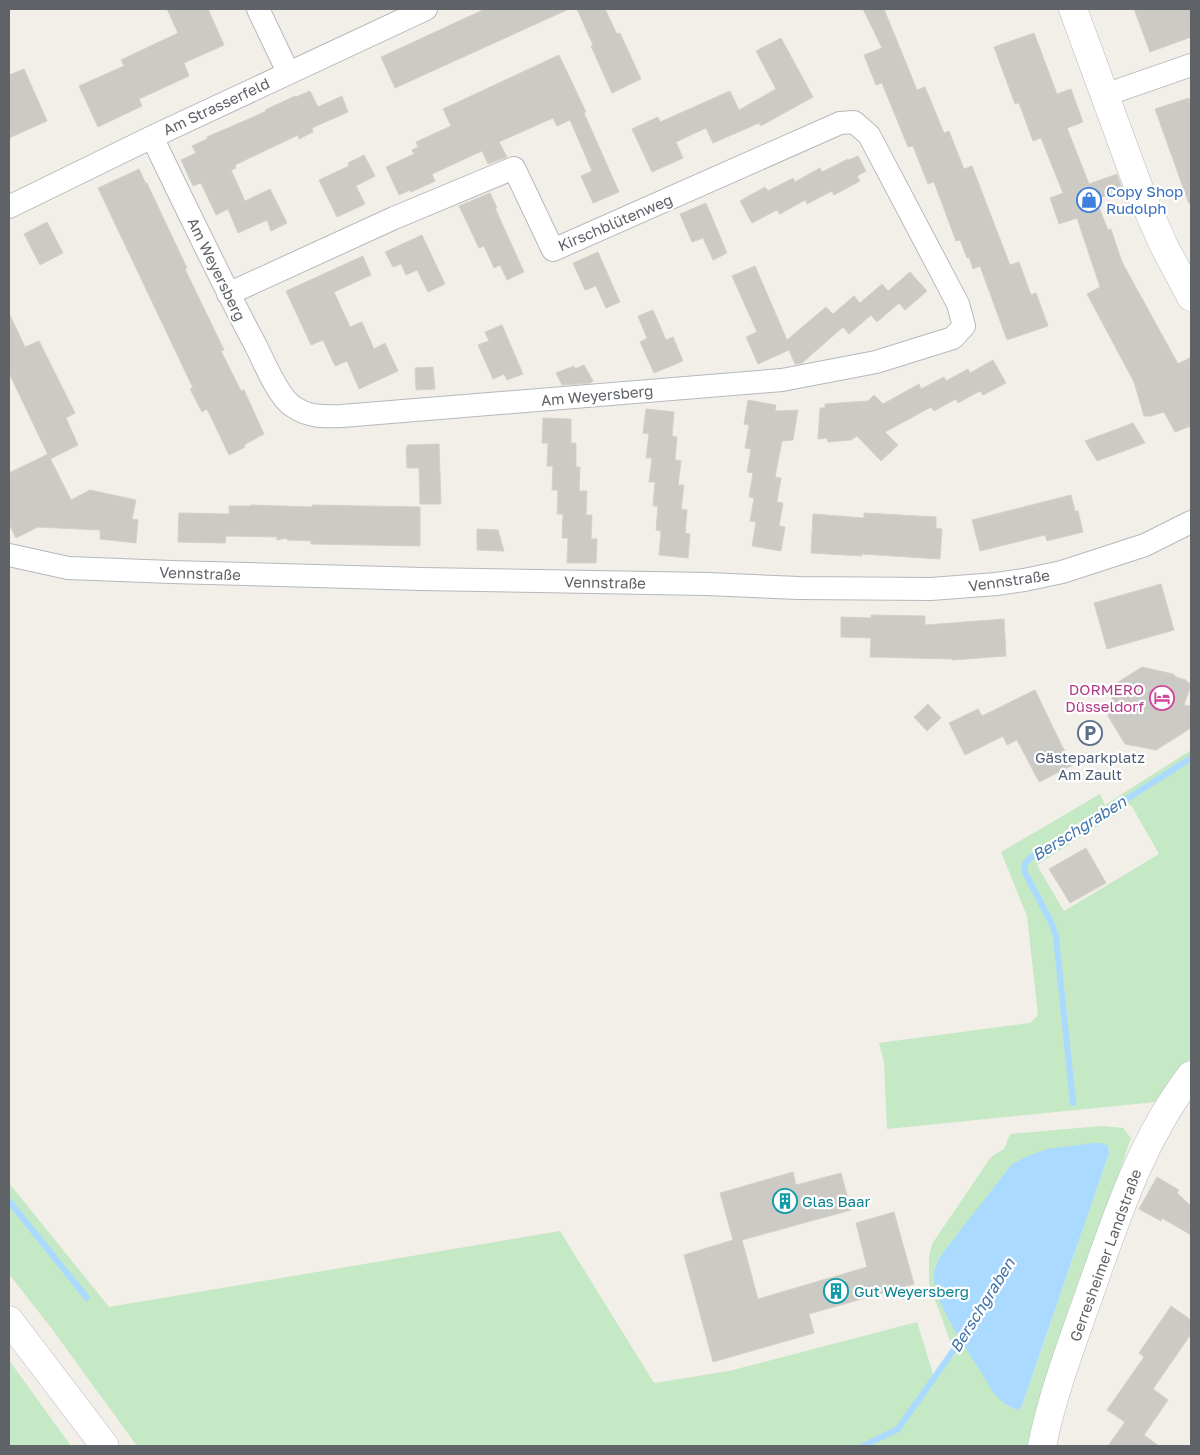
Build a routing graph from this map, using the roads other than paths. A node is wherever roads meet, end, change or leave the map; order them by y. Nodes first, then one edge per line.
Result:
1 (258, 9) edge
2 (426, 9) edge
3 (1073, 9) edge
4 (1191, 65) edge
5 (288, 72) junction
6 (1105, 95) junction
7 (854, 122) joint
8 (152, 137) junction
9 (9, 207) edge
10 (228, 294) junction
11 (1191, 297) edge
12 (1191, 522) edge
13 (9, 555) edge
14 (1191, 1075) edge
15 (9, 1320) edge
16 (105, 1446) edge
17 (1042, 1446) edge

1 - 5 street
2 - 5 street, Am Strasserfeld
3 - 6 main road
4 - 6 street
5 - 8 street, Am Strasserfeld
6 - 11 main road
7 - 10 street, Kirschblütenweg
7 - 10 street, Am Weyersberg
8 - 9 street, Am Strasserfeld
8 - 10 street, Am Weyersberg
12 - 13 street, Vennstraße
14 - 17 main road, Gerresheimer Landstraße
15 - 16 main road

